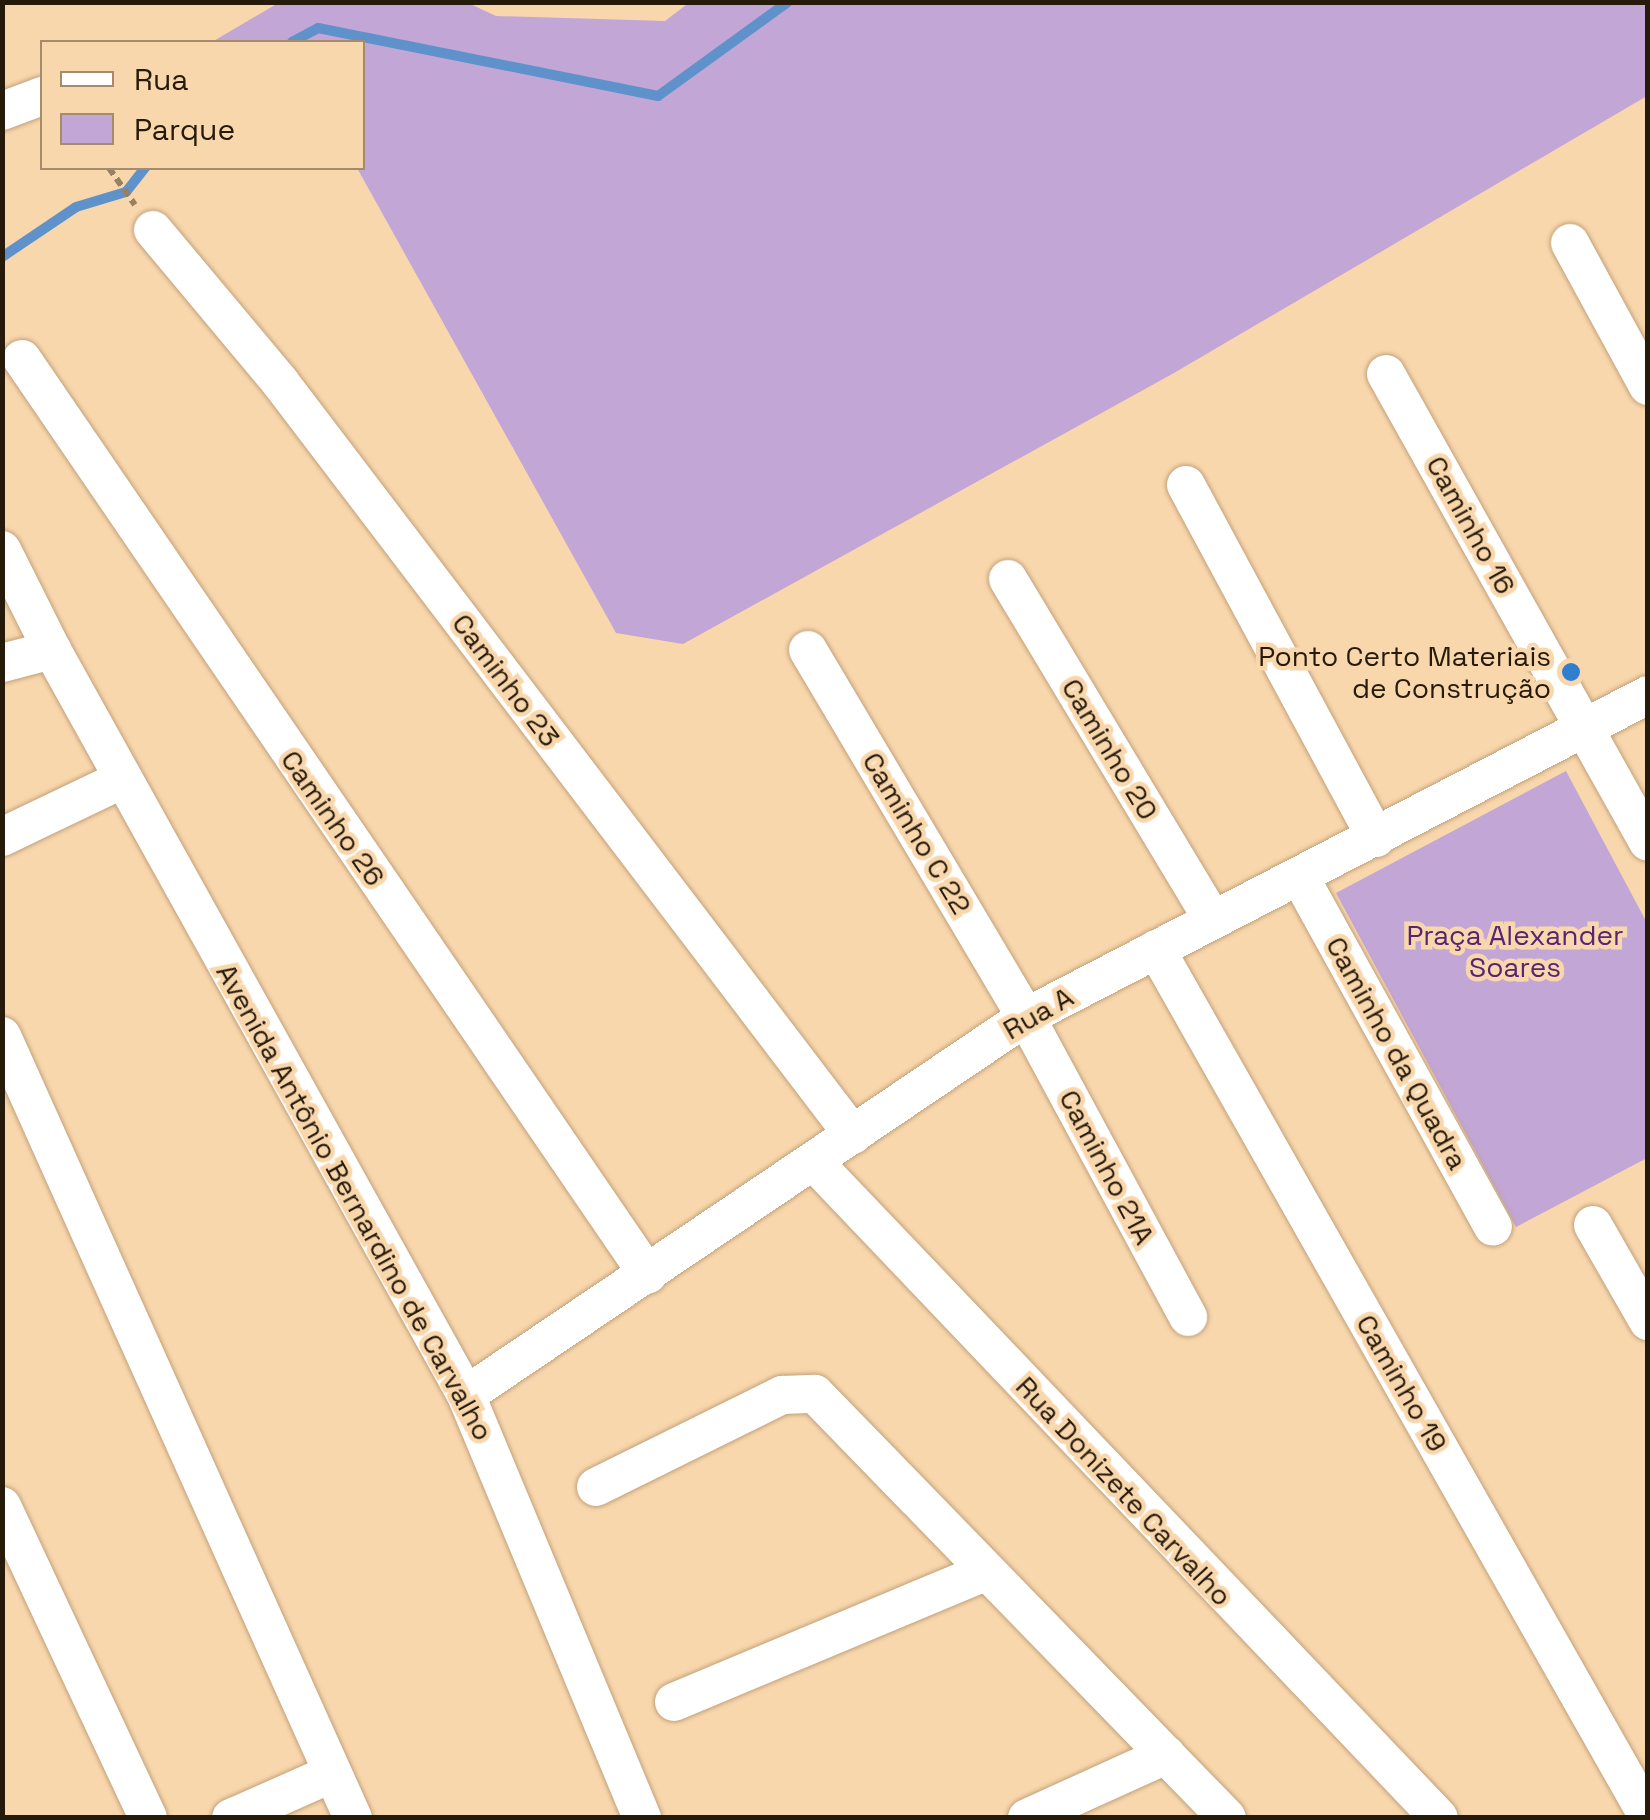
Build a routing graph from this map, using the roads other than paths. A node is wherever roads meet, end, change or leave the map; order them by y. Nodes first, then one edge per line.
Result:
1 (40, 97) edge
2 (2, 111) edge
3 (153, 230) dead end
4 (1570, 243) dead end
5 (22, 359) dead end
6 (1386, 374) dead end
7 (1648, 386) edge
8 (1186, 485) dead end
9 (2, 550) edge
10 (1008, 579) dead end
11 (52, 650) junction
12 (808, 650) dead end
13 (2, 663) edge
14 (1648, 694) edge
15 (1586, 728) junction
16 (123, 779) junction
17 (2, 837) edge
18 (1376, 838) junction
19 (1648, 842) edge
20 (1301, 878) junction
21 (1212, 918) junction
22 (1156, 949) junction
23 (1026, 1016) junction
24 (2, 1036) edge
25 (853, 1135) junction
26 (813, 1161) junction
27 (1593, 1224) dead end
28 (1494, 1227) dead end
29 (648, 1275) junction
30 (1188, 1317) dead end
31 (1647, 1318) edge
32 (466, 1396) junction
33 (596, 1487) dead end
34 (2, 1506) edge
35 (987, 1571) junction
36 (674, 1702) dead end
37 (1166, 1755) junction
38 (333, 1773) junction
39 (1648, 1817) edge
40 (148, 1818) edge
41 (231, 1818) edge
42 (353, 1818) edge
43 (642, 1818) edge
44 (1027, 1818) edge
45 (1228, 1818) edge
46 (1439, 1818) edge

1 - 2 street
3 - 25 street, Caminho 23
4 - 7 street
5 - 29 street, Caminho 26
6 - 15 street, Caminho 16
8 - 18 street
9 - 11 street, Avenida Antônio Bernardino de Carvalho
10 - 21 street, Caminho 20
11 - 13 street
11 - 16 street, Avenida Antônio Bernardino de Carvalho
12 - 23 street, Caminho C 22
14 - 15 street, Rua A
15 - 18 street, Rua A
15 - 19 street, Caminho 16
16 - 17 street
16 - 32 street, Avenida Antônio Bernardino de Carvalho
18 - 20 street, Rua A
20 - 21 street, Rua A
20 - 28 street, Caminho da Quadra
21 - 22 street, Rua A
22 - 23 street, Rua A
22 - 39 street, Caminho 19
23 - 25 street, Rua A
23 - 30 street, Caminho 21A
24 - 38 street
25 - 26 street, Rua A
26 - 29 street, Rua A
26 - 46 street, Rua Donizete Carvalho
27 - 31 street
29 - 32 street, Rua A
32 - 43 street, Avenida Antônio Bernardino de Carvalho
33 - 35 street
34 - 40 street
35 - 36 street
35 - 37 street
37 - 44 street
37 - 45 street
38 - 41 street
38 - 42 street

